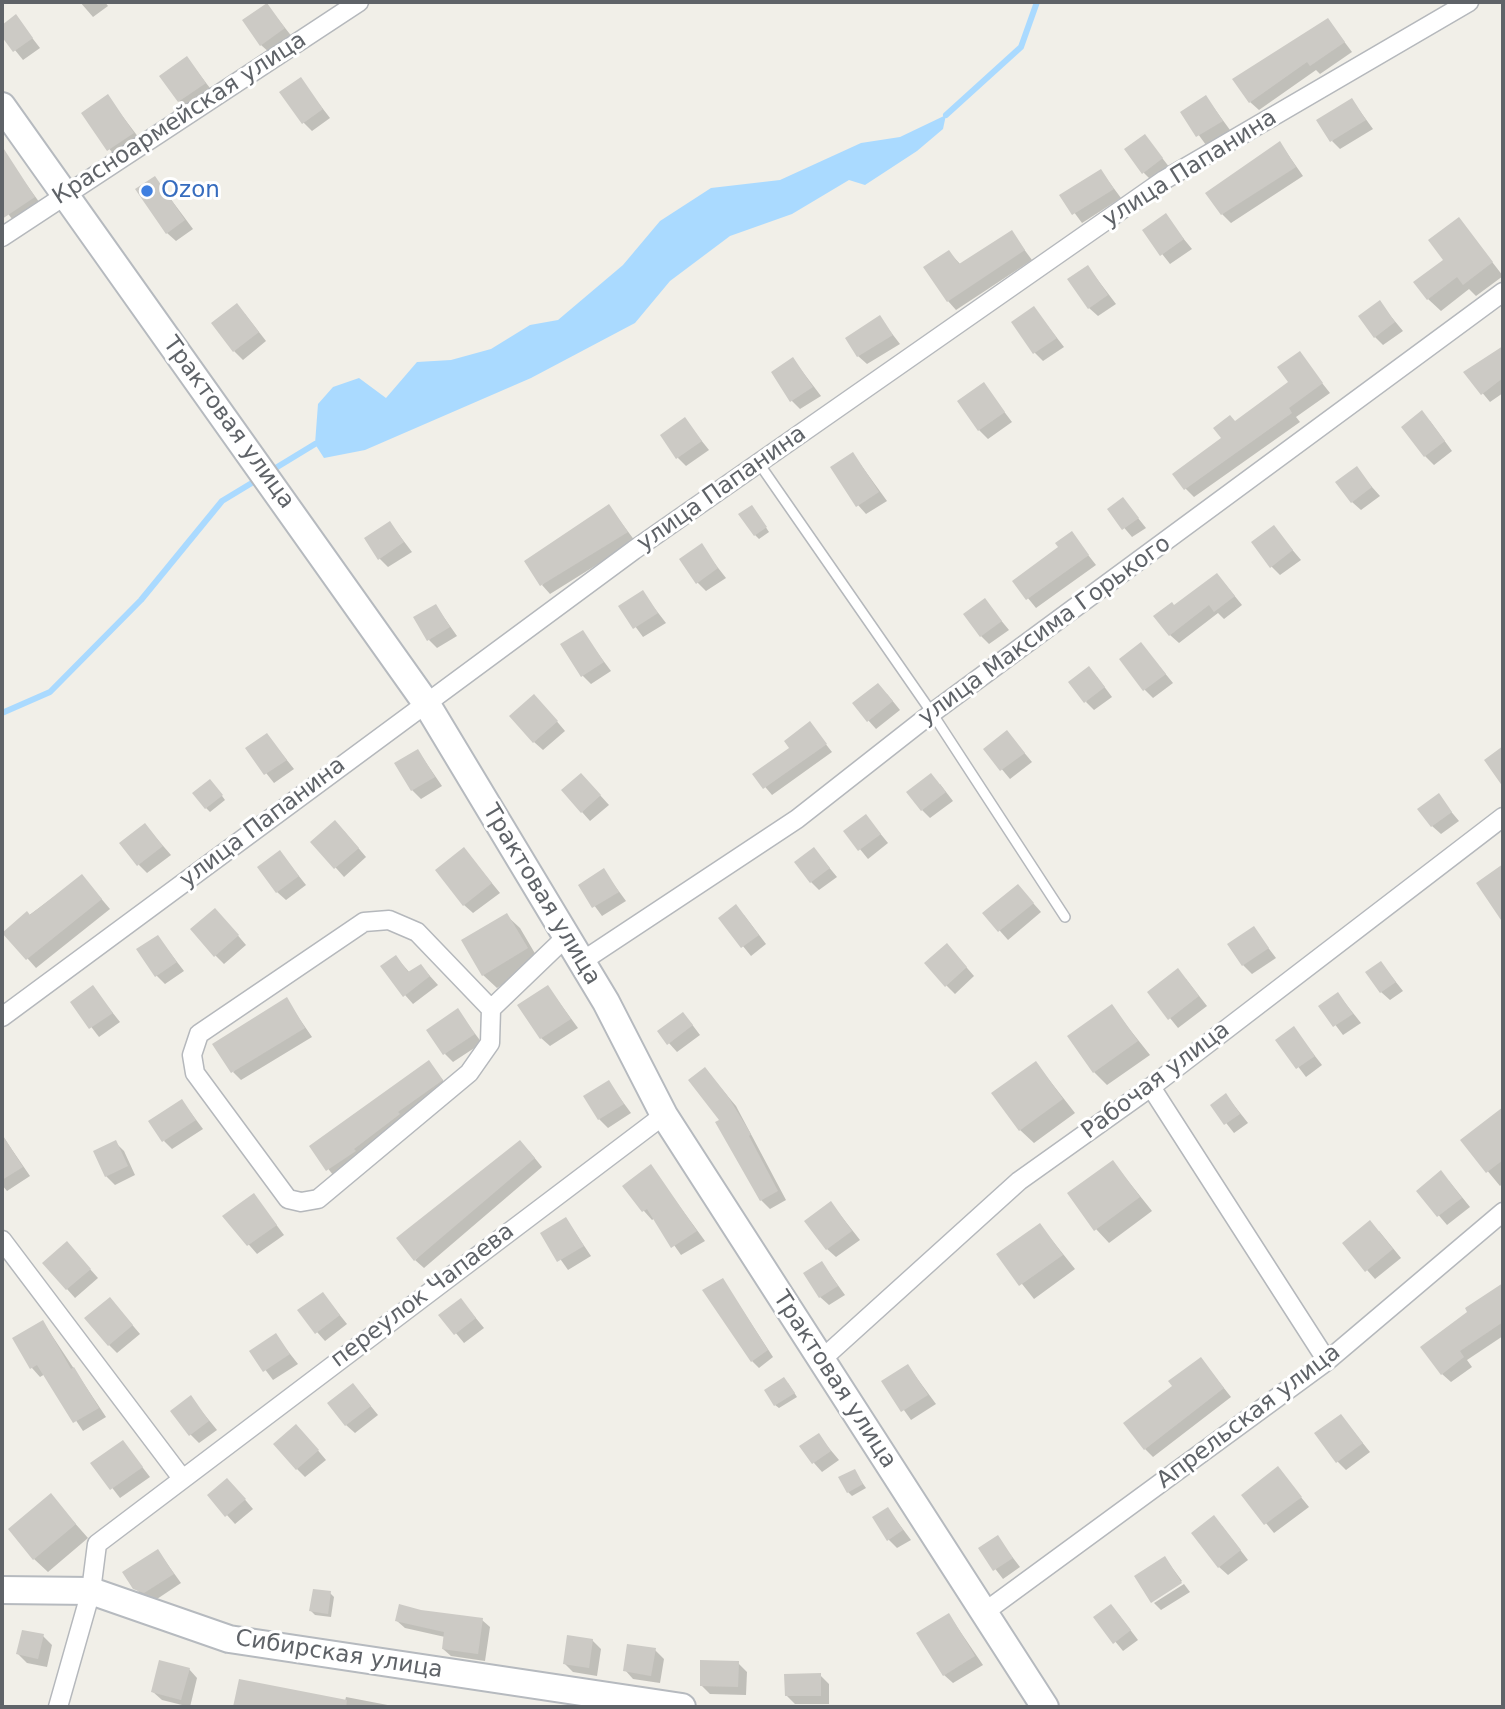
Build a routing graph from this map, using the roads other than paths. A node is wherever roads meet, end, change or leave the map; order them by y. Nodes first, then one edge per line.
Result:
1 (359, 2) edge
2 (1469, 2) edge
3 (2, 106) edge
4 (64, 195) junction
5 (2, 237) edge
6 (1503, 292) edge
7 (758, 462) junction
8 (426, 702) junction
9 (932, 713) junction
10 (1503, 817) edge
11 (1065, 917) dead end
12 (566, 937) junction
13 (581, 962) junction
14 (491, 1009) junction
15 (2, 1017) edge
16 (1151, 1087) junction
17 (664, 1115) junction
18 (1503, 1212) edge
19 (2, 1240) edge
20 (821, 1360) junction
21 (1327, 1361) junction
22 (181, 1477) junction
23 (2, 1590) edge
24 (91, 1591) junction
25 (986, 1611) junction
26 (58, 1707) edge
27 (682, 1707) edge
28 (1045, 1707) edge

1 - 4 street, Красноармейская улица
2 - 7 street, улица Папанина
3 - 4 street, Трактовая улица
4 - 5 street, Красноармейская улица
4 - 8 street, Трактовая улица
6 - 9 street, улица Максима Горького
7 - 8 street, улица Папанина
7 - 9 lane
8 - 12 street, Трактовая улица
8 - 15 street, улица Папанина
9 - 11 lane
9 - 13 street, улица Максима Горького
10 - 16 street, Рабочая улица
12 - 13 street, Трактовая улица
12 - 14 street
13 - 17 street, Трактовая улица
14 - 14 street
16 - 20 street, Рабочая улица
16 - 21 street
17 - 20 street, Трактовая улица
17 - 22 street, переулок Чапаева
18 - 21 street, Апрельская улица
19 - 22 street
20 - 25 street, Трактовая улица
21 - 25 street, Апрельская улица
22 - 24 street, переулок Чапаева
23 - 24 street, Сибирская улица
24 - 26 street, переулок Чапаева
24 - 27 street, Сибирская улица
25 - 28 street, Трактовая улица

